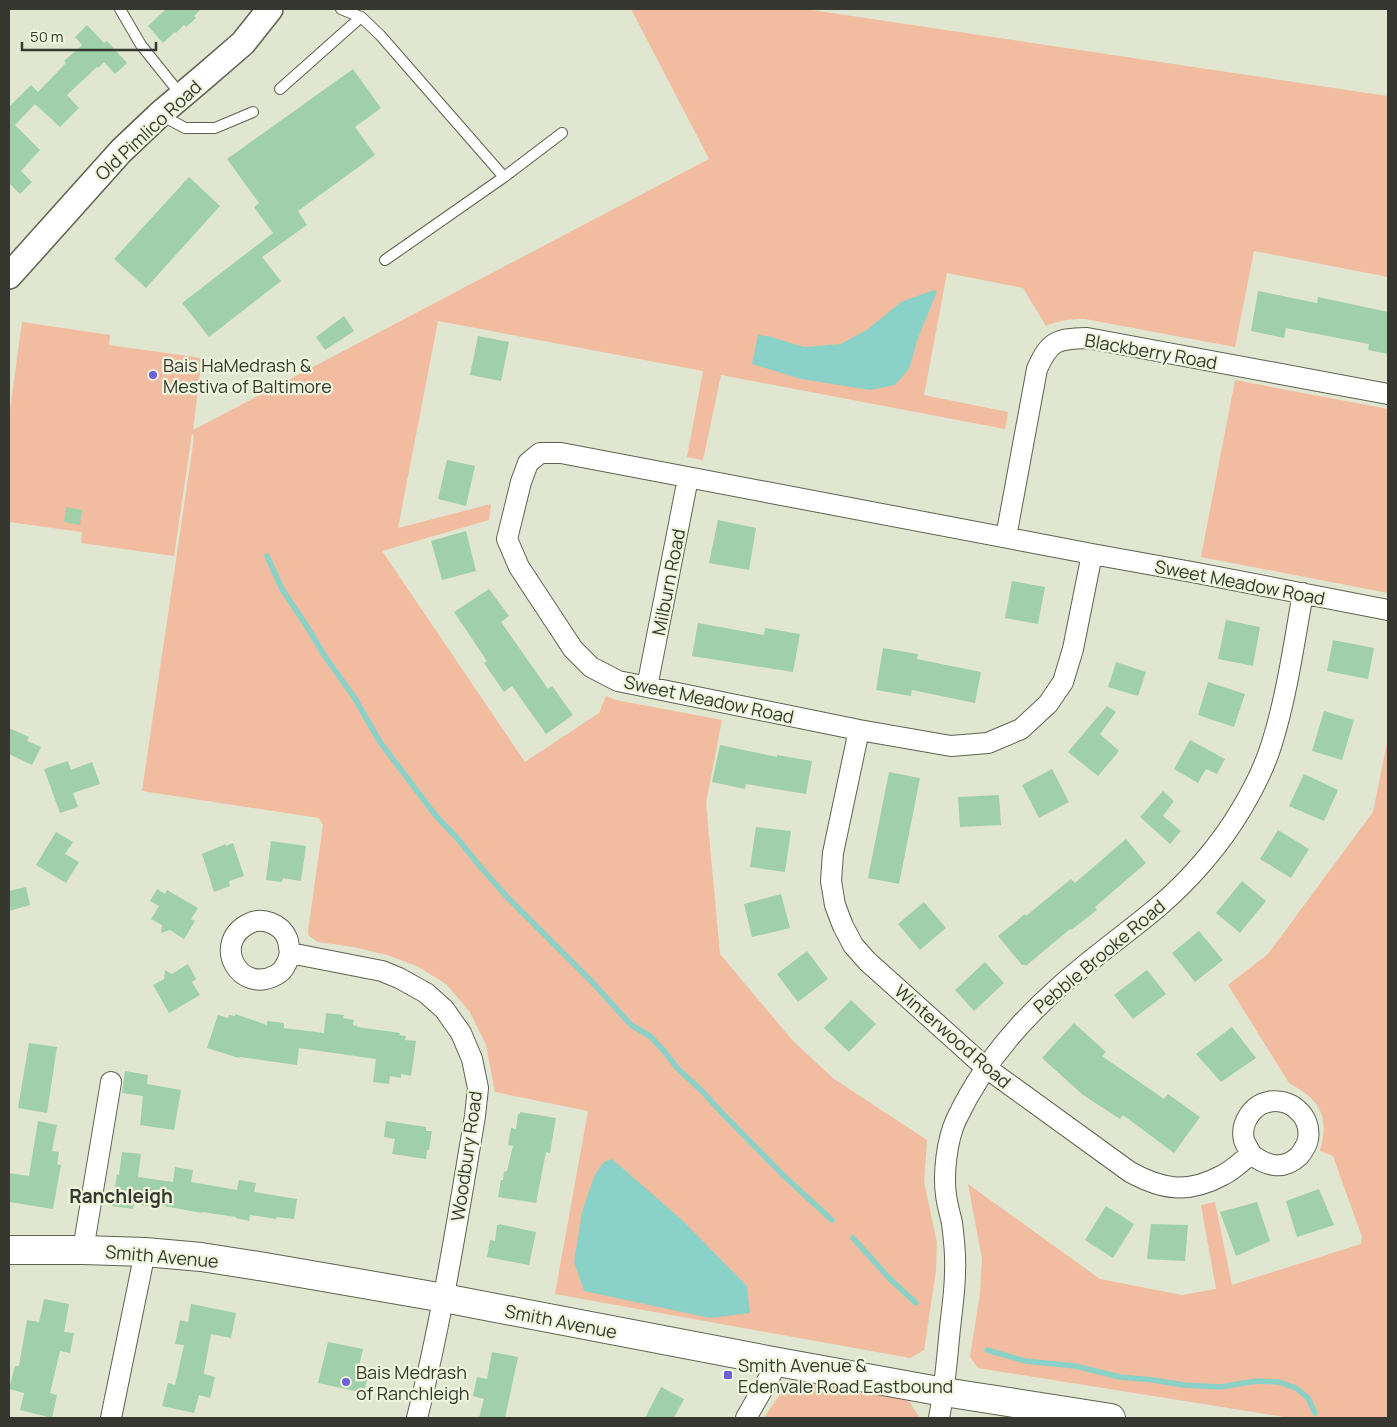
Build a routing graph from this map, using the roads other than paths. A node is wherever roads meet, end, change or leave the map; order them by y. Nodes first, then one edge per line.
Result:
1 (120, 9) edge
2 (270, 9) edge
3 (342, 9) edge
4 (362, 17) junction
5 (280, 89) dead end
6 (182, 96) junction
7 (254, 112) dead end
8 (160, 114) junction
9 (562, 133) dead end
10 (504, 177) junction
11 (385, 260) dead end
12 (9, 276) edge
13 (1388, 394) edge
14 (688, 478) junction
15 (1006, 537) junction
16 (1092, 554) junction
17 (1303, 593) junction
18 (1388, 610) edge
19 (647, 686) junction
20 (859, 730) junction
21 (290, 953) dead end
22 (985, 1068) junction
23 (111, 1082) dead end
24 (1251, 1154) dead end
25 (9, 1250) edge
26 (83, 1250) junction
27 (145, 1252) junction
28 (444, 1298) junction
29 (778, 1362) junction
30 (944, 1392) junction
31 (111, 1418) edge
32 (417, 1418) edge
33 (746, 1418) edge
34 (939, 1418) edge
35 (1111, 1418) edge

1 - 6 lane
2 - 6 street, Old Pimlico Road
3 - 4 lane
4 - 5 lane
4 - 10 lane
6 - 8 street, Old Pimlico Road
7 - 8 lane
8 - 12 street, Old Pimlico Road
9 - 10 lane
10 - 11 lane
13 - 15 street, Blackberry Road
14 - 15 street, Sweet Meadow Road
14 - 19 street, Milburn Road
14 - 19 street, Sweet Meadow Road
15 - 16 street, Sweet Meadow Road
16 - 17 street, Sweet Meadow Road
16 - 20 street, Sweet Meadow Road
17 - 18 street, Sweet Meadow Road
17 - 22 street, Pebble Brooke Road
19 - 20 street, Sweet Meadow Road
20 - 22 street, Winterwood Road
21 - 28 street, Woodbury Road
22 - 24 street, Winterwood Road
22 - 30 street, Pebble Brooke Road
23 - 26 street
25 - 26 main road, Smith Avenue
26 - 27 main road, Smith Avenue
27 - 28 main road, Smith Avenue
27 - 31 street
28 - 29 main road, Smith Avenue
28 - 32 street, Woodbury Road
29 - 30 main road, Smith Avenue
29 - 33 street
30 - 34 street, Pebble Brooke Road
30 - 35 main road, Smith Avenue

